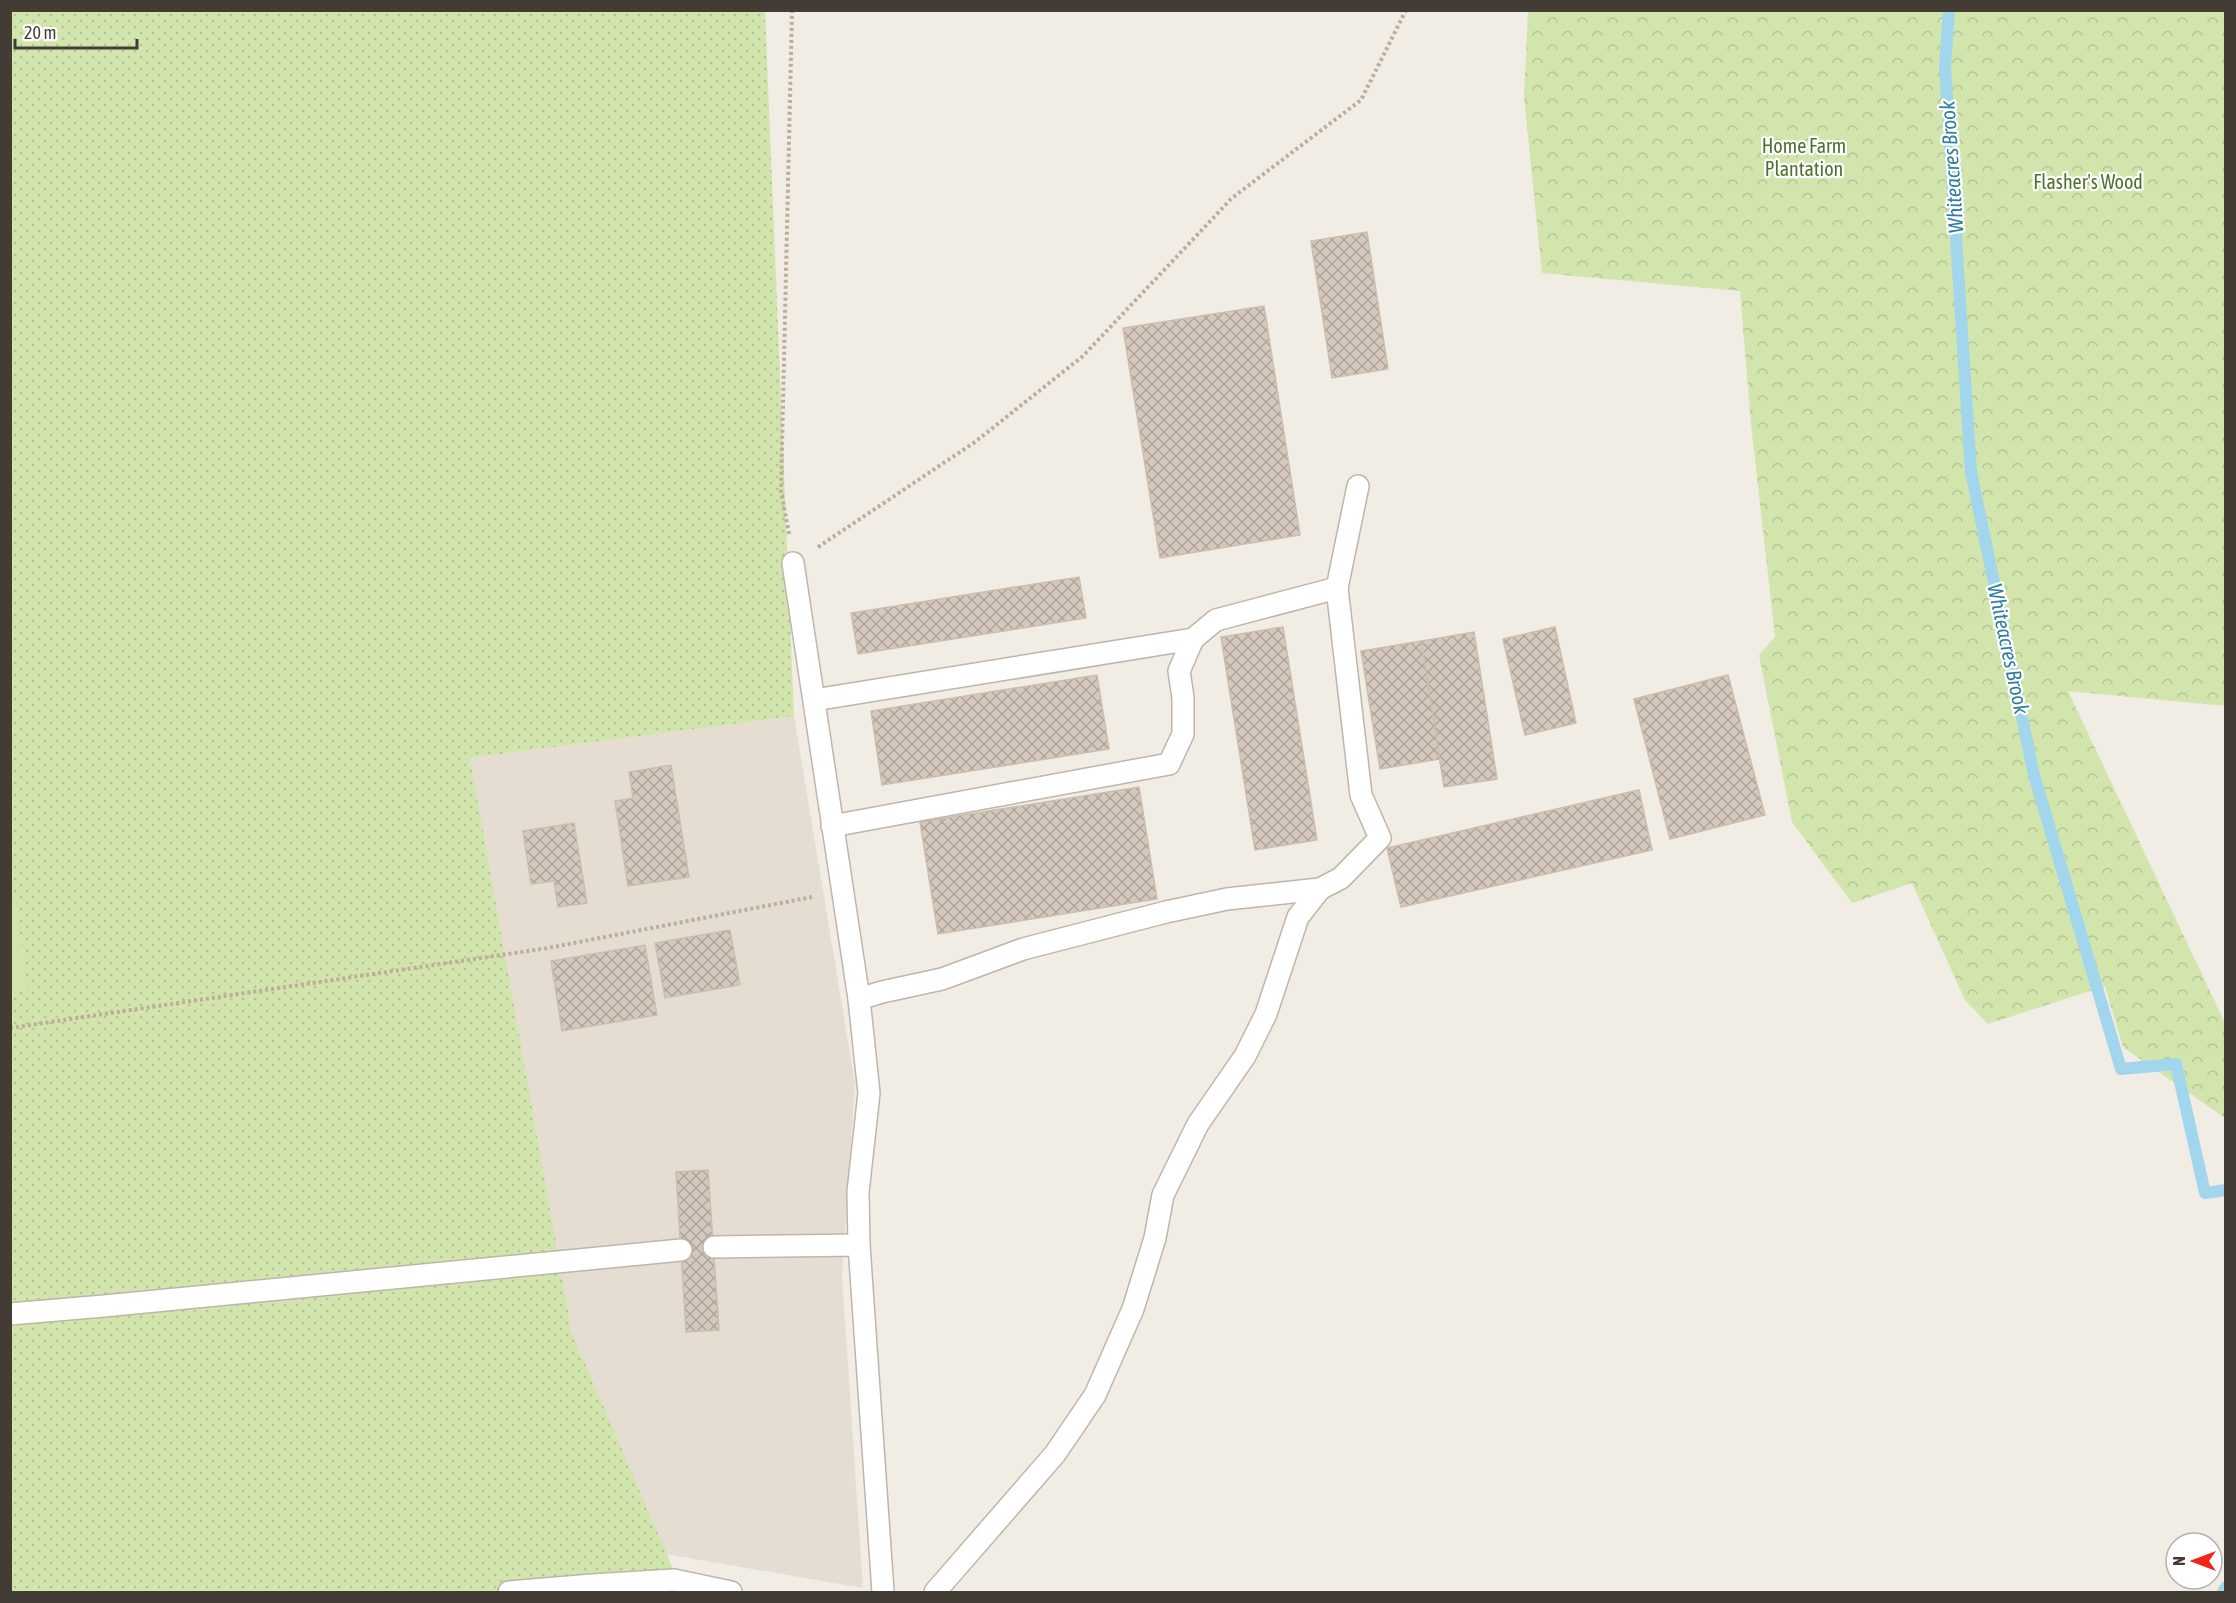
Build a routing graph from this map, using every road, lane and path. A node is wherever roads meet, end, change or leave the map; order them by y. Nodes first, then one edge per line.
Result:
1 (792, 10) edge
2 (1406, 10) edge
3 (1358, 486) dead end
4 (793, 563) junction
5 (1337, 588) junction
6 (1193, 639) junction
7 (814, 700) junction
8 (832, 826) junction
9 (1320, 889) junction
10 (843, 891) junction
11 (859, 999) junction
12 (10, 1028) edge
13 (859, 1245) junction
14 (714, 1247) dead end
15 (681, 1250) dead end
16 (10, 1314) edge
17 (509, 1593) edge
18 (731, 1593) edge
19 (883, 1593) edge
20 (934, 1593) edge

1 - 4 path
2 - 4 path
3 - 5 lane
4 - 7 lane
5 - 6 lane
5 - 9 lane
6 - 7 lane
6 - 8 lane
7 - 8 lane
8 - 10 lane
9 - 11 lane
9 - 20 lane
10 - 11 lane
10 - 12 path
11 - 13 lane
13 - 14 lane
13 - 19 lane
15 - 16 lane
17 - 18 lane

